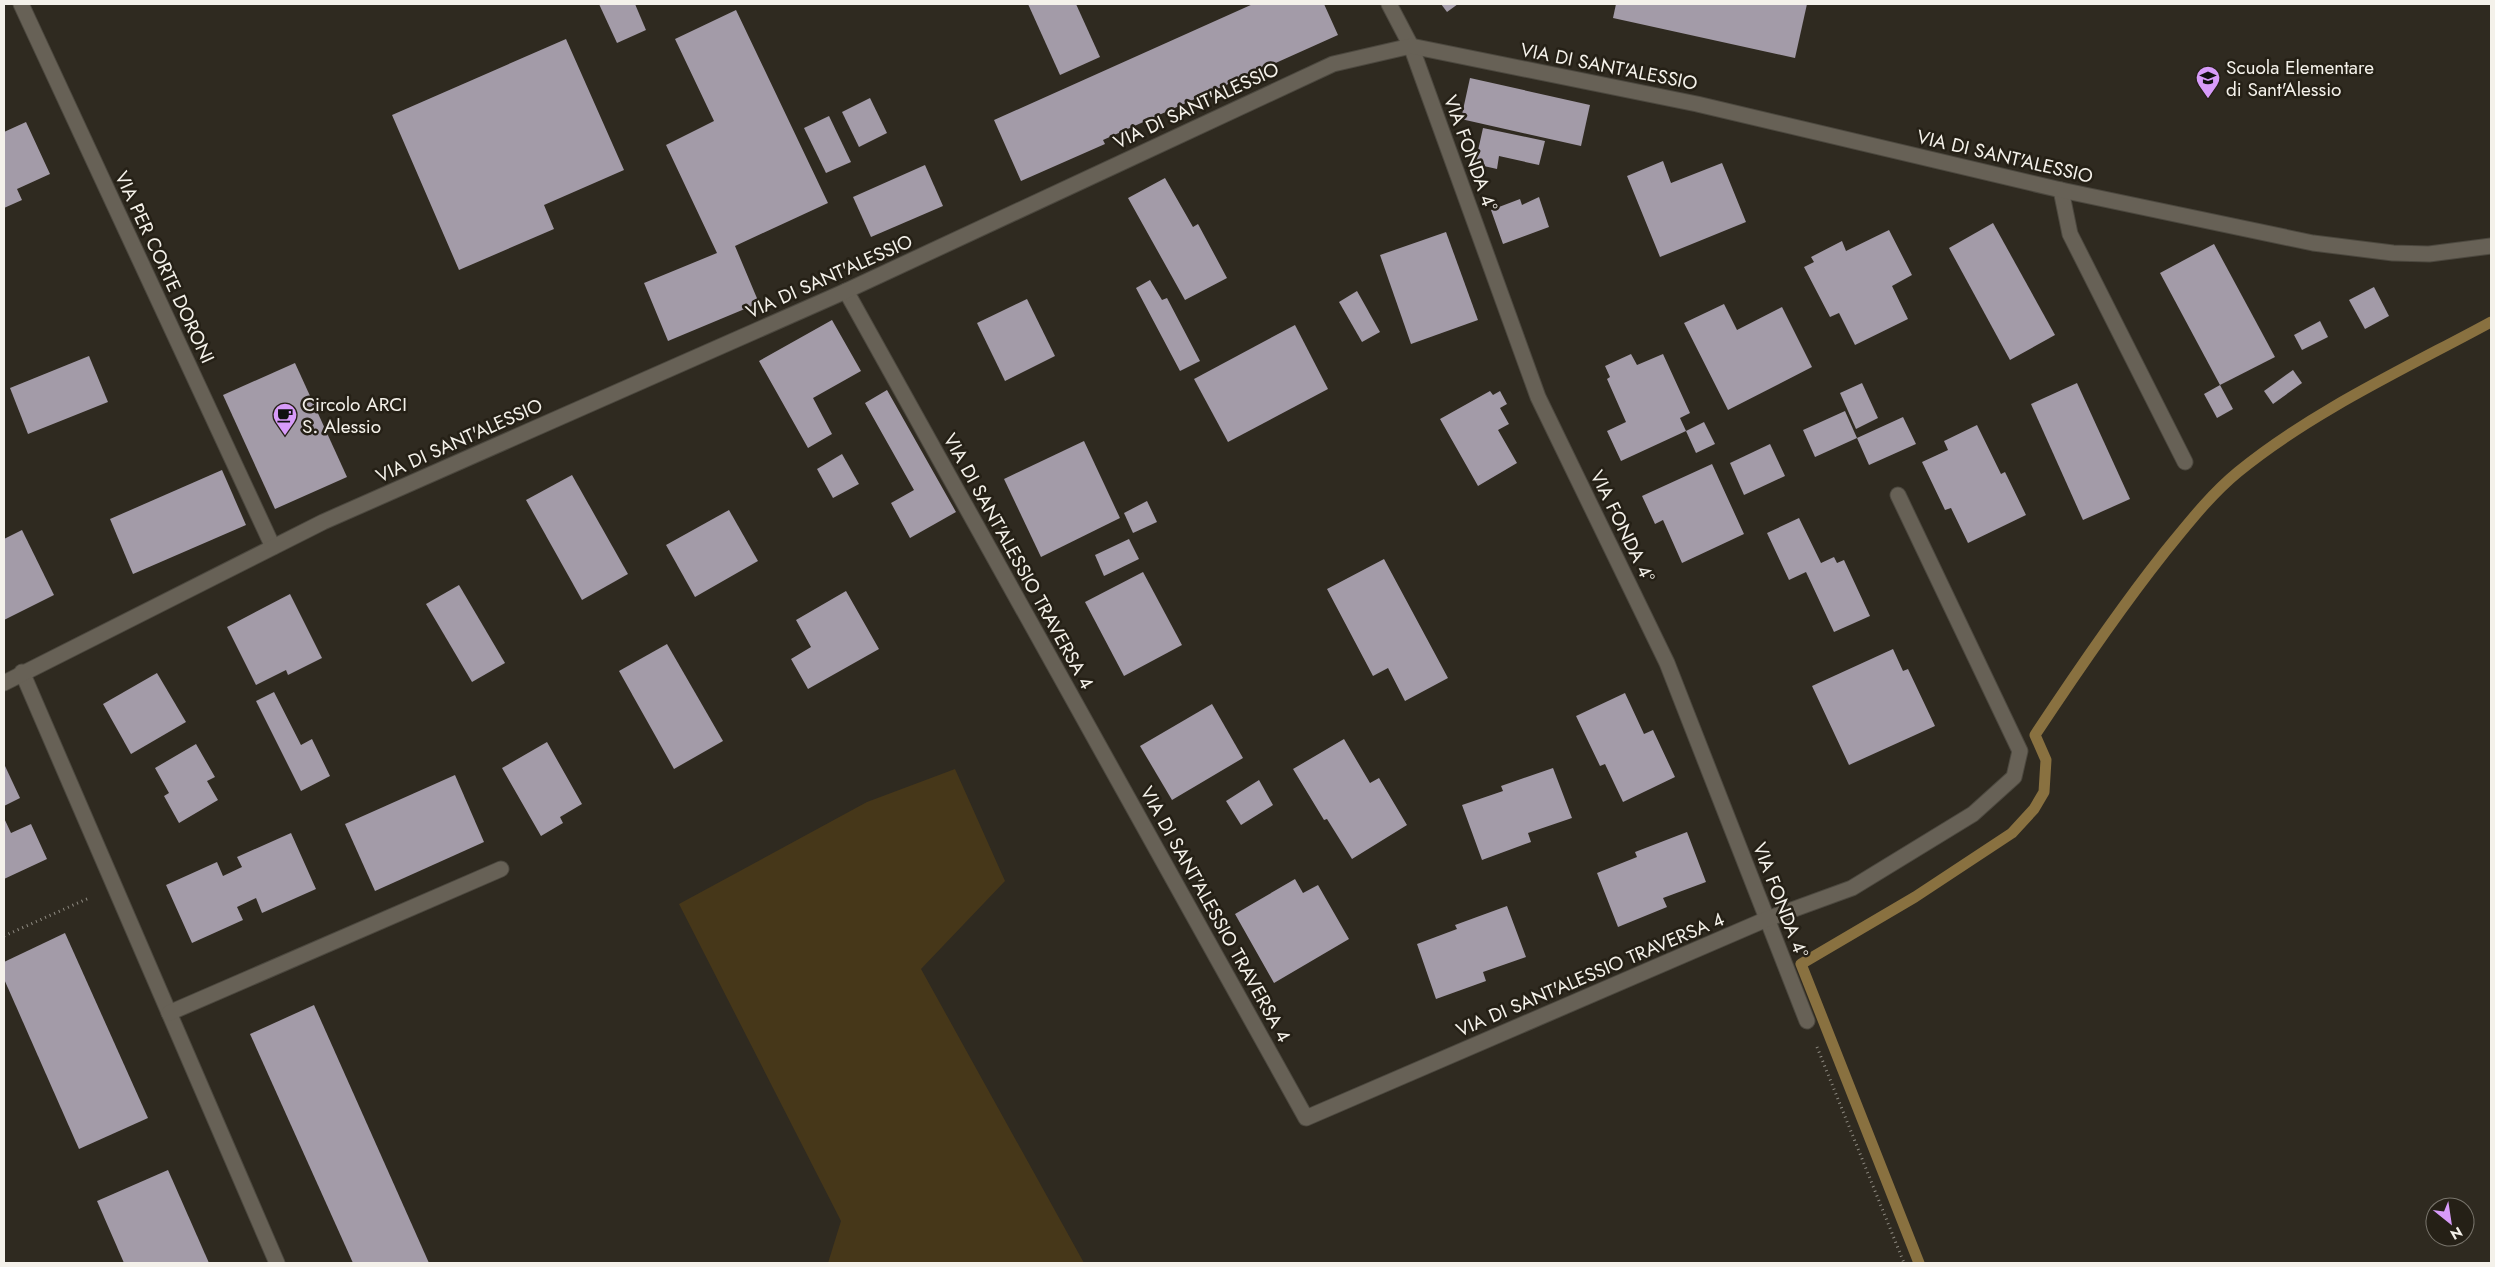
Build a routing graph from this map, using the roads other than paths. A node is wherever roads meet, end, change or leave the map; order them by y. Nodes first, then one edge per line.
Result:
1 (21, 4) edge
2 (1389, 4) edge
3 (1410, 46) junction
4 (2061, 190) junction
5 (2491, 246) edge
6 (846, 291) junction
7 (2185, 462) dead end
8 (1898, 495) dead end
9 (273, 547) junction
10 (22, 672) junction
11 (4, 683) edge
12 (501, 869) dead end
13 (1767, 919) junction
14 (169, 1013) junction
15 (1807, 1021) road end
16 (277, 1263) edge

1 - 9 street, VIA PER CORTE DORONI
2 - 3 street, VIA FONDA 4°
3 - 4 street, VIA DI SANT'ALESSIO
3 - 6 street, VIA DI SANT'ALESSIO
3 - 13 street, VIA FONDA 4°
4 - 5 street, VIA DI SANT'ALESSIO
4 - 7 street
6 - 9 street, VIA DI SANT'ALESSIO
6 - 13 street, VIA DI SANT'ALESSIO TRAVERSA 4
8 - 13 street
9 - 10 street, VIA DI SANT'ALESSIO
10 - 11 street, VIA DI SANT'ALESSIO
10 - 14 street
12 - 14 street
13 - 15 street, VIA FONDA 4°
14 - 16 street

